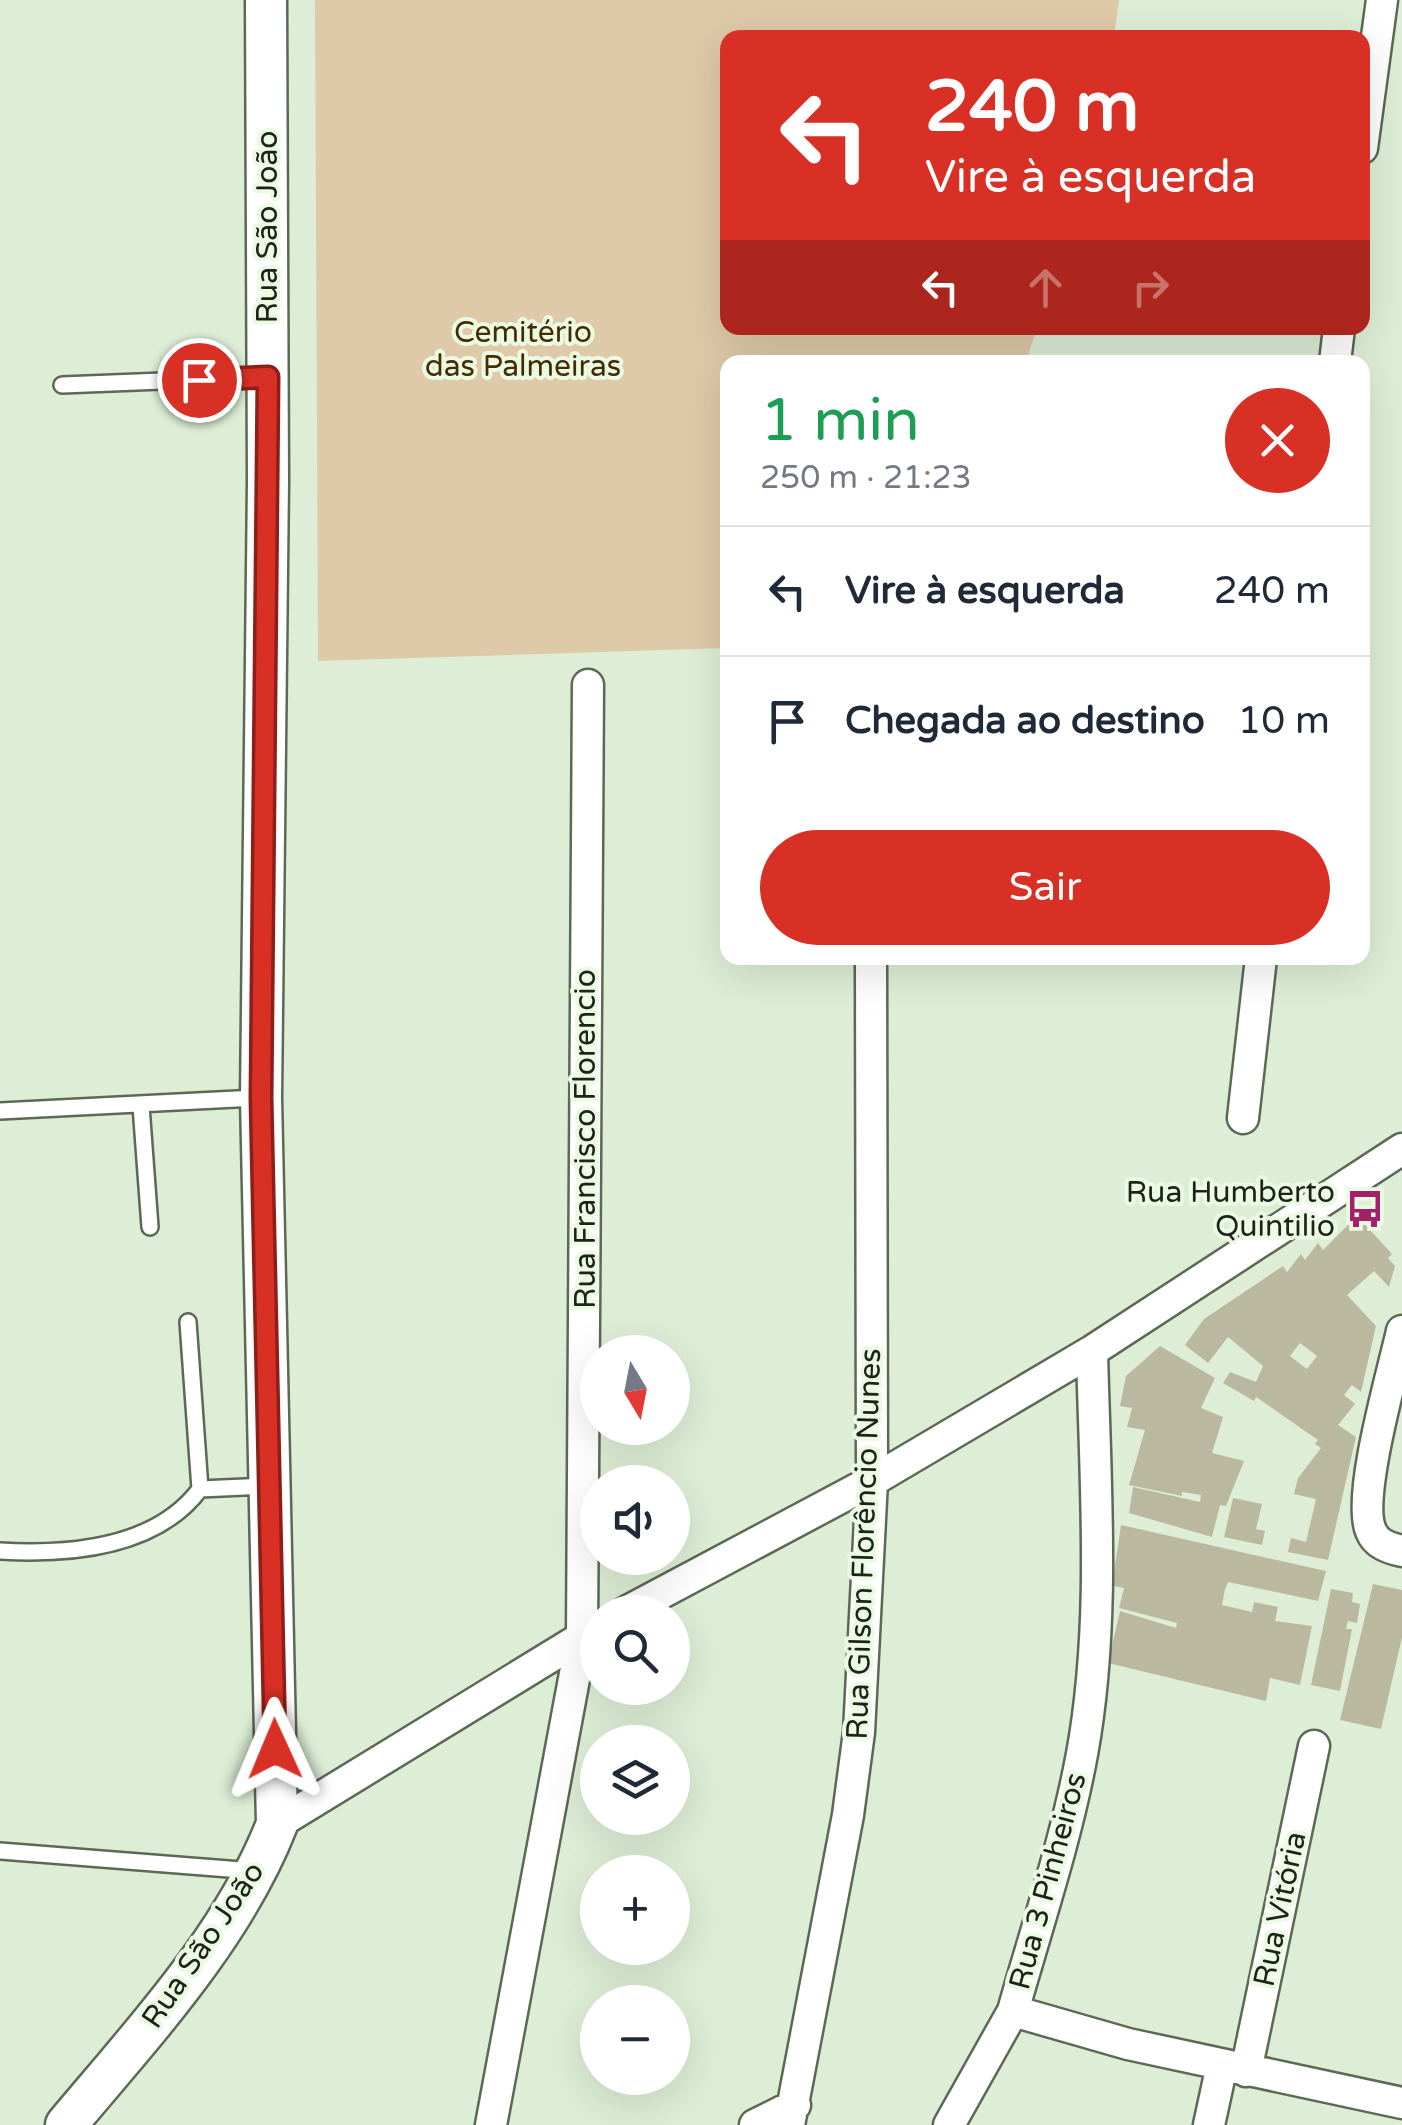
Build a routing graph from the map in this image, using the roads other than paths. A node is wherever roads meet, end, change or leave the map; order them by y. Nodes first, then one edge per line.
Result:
1 (266, 0) edge
2 (1382, 0) edge
3 (1370, 89) edge
4 (268, 377) junction
5 (62, 385) dead end
6 (588, 685) dead end
7 (871, 965) edge
8 (1260, 965) edge
9 (261, 1098) junction
10 (142, 1106) junction
11 (0, 1110) edge
12 (1243, 1118) dead end
13 (1402, 1149) edge
14 (150, 1228) dead end
15 (188, 1322) dead end
16 (1402, 1331) edge
17 (1092, 1351) junction
18 (872, 1481) junction
19 (270, 1486) junction
20 (200, 1489) junction
21 (0, 1551) edge
22 (1402, 1551) edge
23 (590, 1595) edge
24 (658, 1595) edge
25 (580, 1638) edge
26 (580, 1681) edge
27 (1314, 1746) dead end
28 (276, 1824) junction
29 (0, 1852) edge
30 (258, 1872) junction
31 (1013, 2011) junction
32 (1234, 2068) junction
33 (1402, 2103) edge
34 (792, 2115) edge
35 (66, 2125) edge
36 (490, 2125) edge
37 (755, 2125) edge
38 (949, 2125) edge
39 (1209, 2125) edge

1 - 4 street, Rua São João
2 - 3 street
4 - 5 lane
4 - 9 street, Rua São João
6 - 23 street, Rua Francisco Florencio
7 - 18 street, Rua Gilson Florêncio Nunes
8 - 12 street
9 - 10 lane
9 - 19 street, Rua São João
10 - 11 lane
10 - 14 lane
13 - 17 street
15 - 20 lane
16 - 22 street
17 - 18 street
17 - 31 street, Rua 3 Pinheiros
18 - 24 street
18 - 34 street, Rua Gilson Florêncio Nunes
19 - 20 lane
19 - 28 street, Rua São João
20 - 21 lane
25 - 28 street
26 - 36 street, Rua Francisco Florencio
27 - 32 street, Rua Vitória
28 - 30 street, Rua São João
29 - 30 lane
30 - 35 street, Rua São João
31 - 32 street, Rua 3 Pinheiros
31 - 38 street
32 - 33 street, Rua 3 Pinheiros
32 - 39 street, Rua Vitória
34 - 37 street

